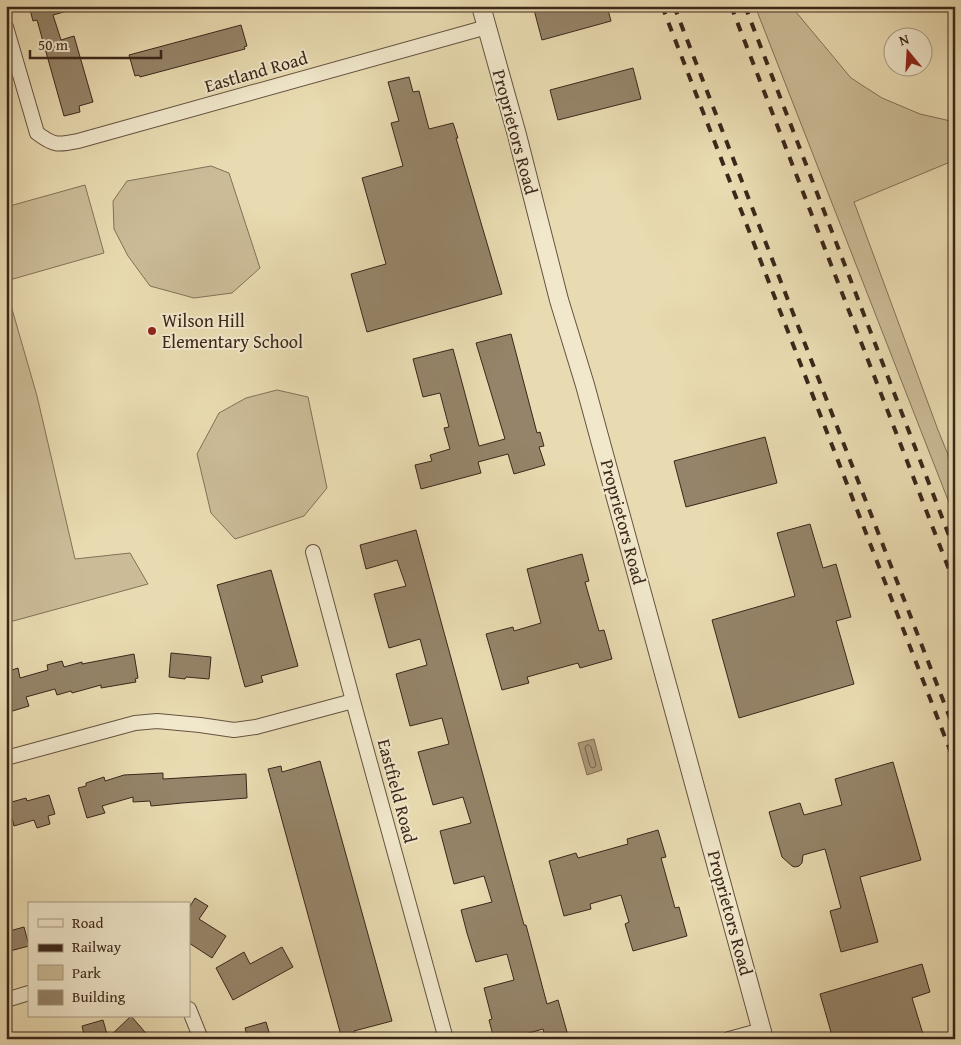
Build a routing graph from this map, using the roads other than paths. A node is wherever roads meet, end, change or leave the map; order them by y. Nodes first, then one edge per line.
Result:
1 (481, 6) edge
2 (6, 27) edge
3 (487, 27) junction
4 (314, 552) dead end
5 (353, 701) junction
6 (6, 758) edge
7 (28, 993) edge
8 (6, 1000) edge
9 (190, 1012) edge
10 (763, 1034) edge
11 (201, 1039) edge
12 (446, 1039) edge
13 (729, 1039) edge

1 - 3 street, Proprietors Road
2 - 3 street, Eastland Road
3 - 10 street, Proprietors Road
4 - 5 street, Eastfield Road
5 - 6 street
5 - 12 street, Eastfield Road
7 - 8 street
9 - 11 street
10 - 13 street

